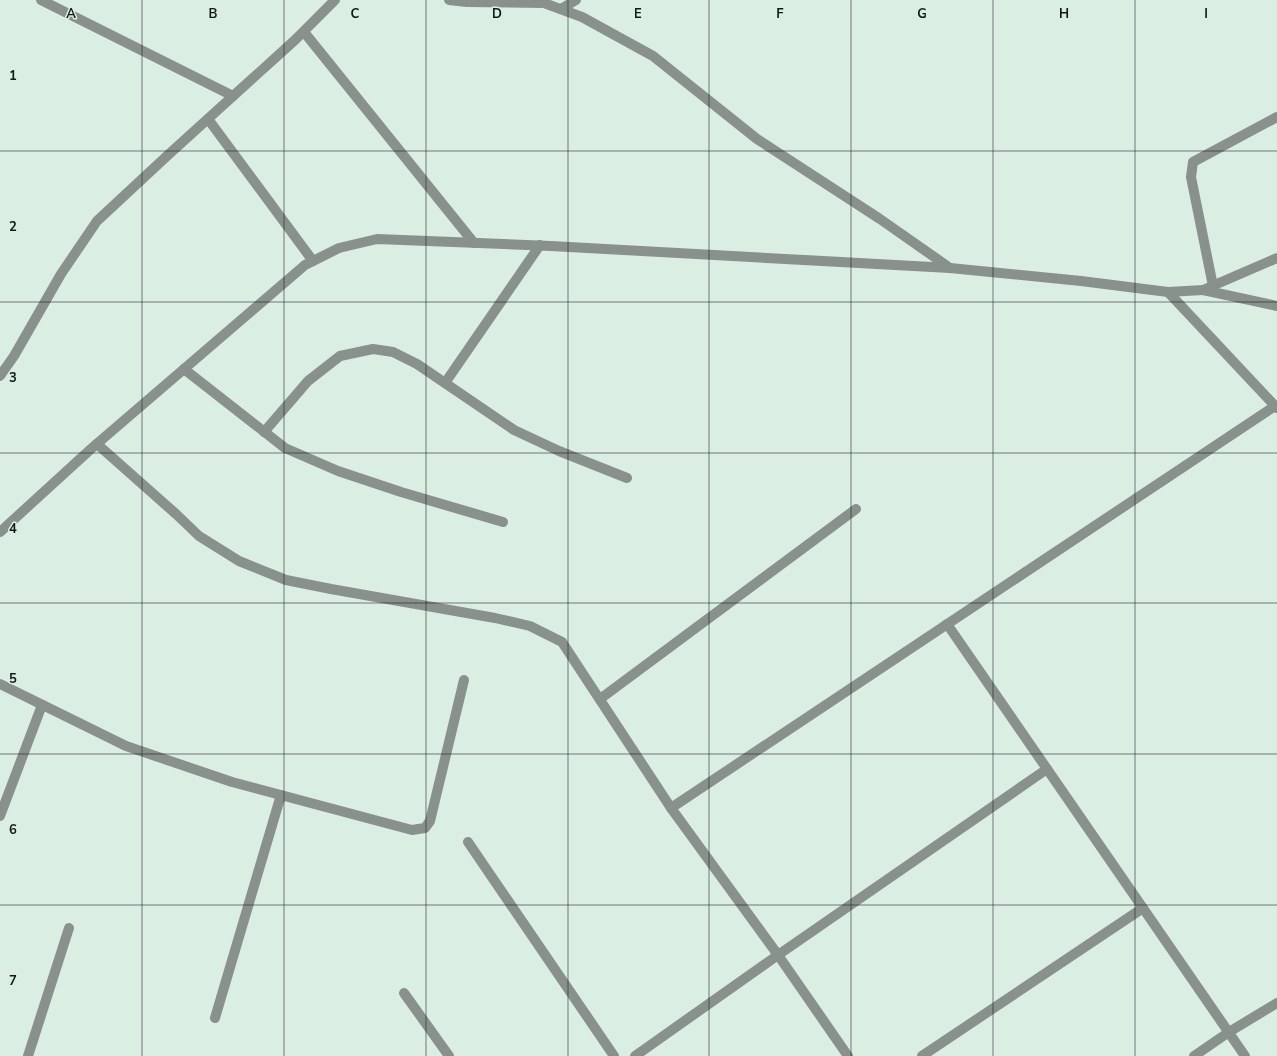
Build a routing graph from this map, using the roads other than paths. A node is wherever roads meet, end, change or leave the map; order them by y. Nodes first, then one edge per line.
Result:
1 (41, 0) edge
2 (335, 0) edge
3 (449, 0) edge
4 (576, 0) edge
5 (561, 10) junction
6 (304, 32) junction
7 (233, 96) junction
8 (1277, 117) edge
9 (208, 119) junction
10 (474, 243) junction
11 (540, 245) junction
12 (1277, 258) edge
13 (313, 261) junction
14 (950, 268) junction
15 (1213, 286) junction
16 (1203, 290) junction
17 (1168, 292) junction
18 (1277, 306) edge
19 (184, 369) junction
20 (0, 376) edge
21 (445, 383) junction
22 (1276, 407) edge
23 (264, 432) junction
24 (97, 444) junction
25 (627, 478) dead end
26 (856, 509) dead end
27 (503, 522) dead end
28 (0, 532) edge
29 (947, 624) junction
30 (464, 680) dead end
31 (0, 684) edge
32 (600, 699) junction
33 (42, 705) junction
34 (1047, 769) junction
35 (281, 795) junction
36 (671, 808) junction
37 (0, 816) edge
38 (468, 842) dead end
39 (1143, 908) junction
40 (69, 928) dead end
41 (778, 955) junction
42 (404, 993) dead end
43 (1277, 1004) edge
44 (215, 1018) dead end
45 (1229, 1032) junction
46 (28, 1056) edge
47 (449, 1056) edge
48 (614, 1056) edge
49 (635, 1056) edge
50 (848, 1056) edge
51 (922, 1056) edge
52 (1194, 1056) edge
53 (1245, 1056) edge

1 - 7 street
2 - 6 street
3 - 5 street
4 - 5 street
5 - 14 street
6 - 7 street
6 - 10 street
7 - 9 street
8 - 15 street
9 - 13 street
9 - 20 street
10 - 11 street
10 - 13 street
11 - 14 street
11 - 21 street
12 - 15 street
13 - 19 street
14 - 17 street
15 - 16 street
16 - 17 street
16 - 18 street
17 - 22 street
19 - 23 street
19 - 24 street
21 - 23 street
21 - 25 street
22 - 29 street
23 - 27 street
24 - 28 street
24 - 32 street
26 - 32 street
29 - 34 street
29 - 36 street
30 - 35 street
31 - 33 street
32 - 36 street
33 - 35 street
33 - 37 street
34 - 39 street
34 - 41 street
35 - 44 street
36 - 41 street
38 - 48 street
39 - 45 street
39 - 51 street
40 - 46 street
41 - 49 street
41 - 50 street
42 - 47 street
43 - 45 street
45 - 52 street
45 - 53 street

